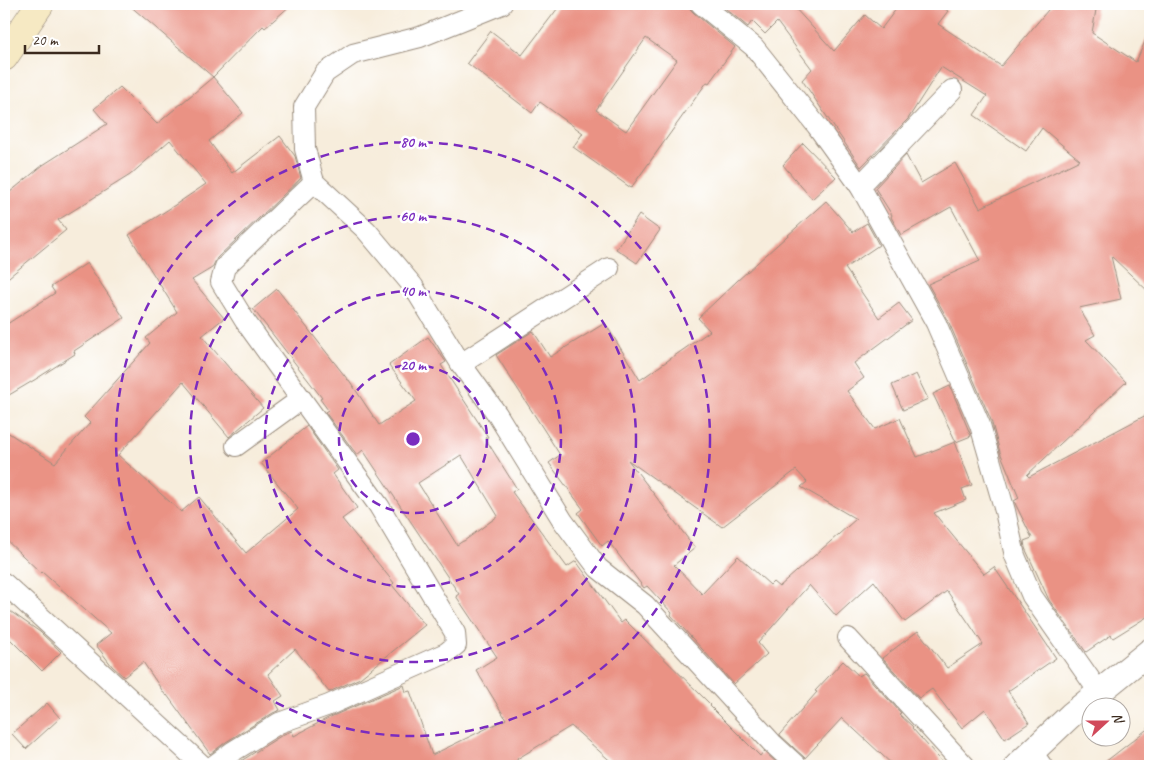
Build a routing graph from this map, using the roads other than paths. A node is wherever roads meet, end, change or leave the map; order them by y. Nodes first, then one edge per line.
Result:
1 (40, 4) edge
2 (502, 4) edge
3 (701, 4) edge
4 (4, 56) edge
5 (952, 90) dead end
6 (314, 182) junction
7 (860, 186) junction
8 (609, 268) dead end
9 (461, 364) junction
10 (302, 399) junction
11 (236, 446) dead end
12 (4, 583) edge
13 (848, 638) dead end
14 (1150, 651) edge
15 (1099, 692) junction
16 (1030, 762) edge
17 (203, 766) edge
18 (213, 766) edge
19 (796, 766) edge
20 (966, 766) edge

1 - 4 main road
2 - 6 street
3 - 7 street
5 - 7 street
6 - 9 street
6 - 10 street
7 - 15 street
8 - 9 street
9 - 19 street
10 - 11 street
10 - 18 street
12 - 17 street
13 - 20 street
14 - 15 street
15 - 16 street

